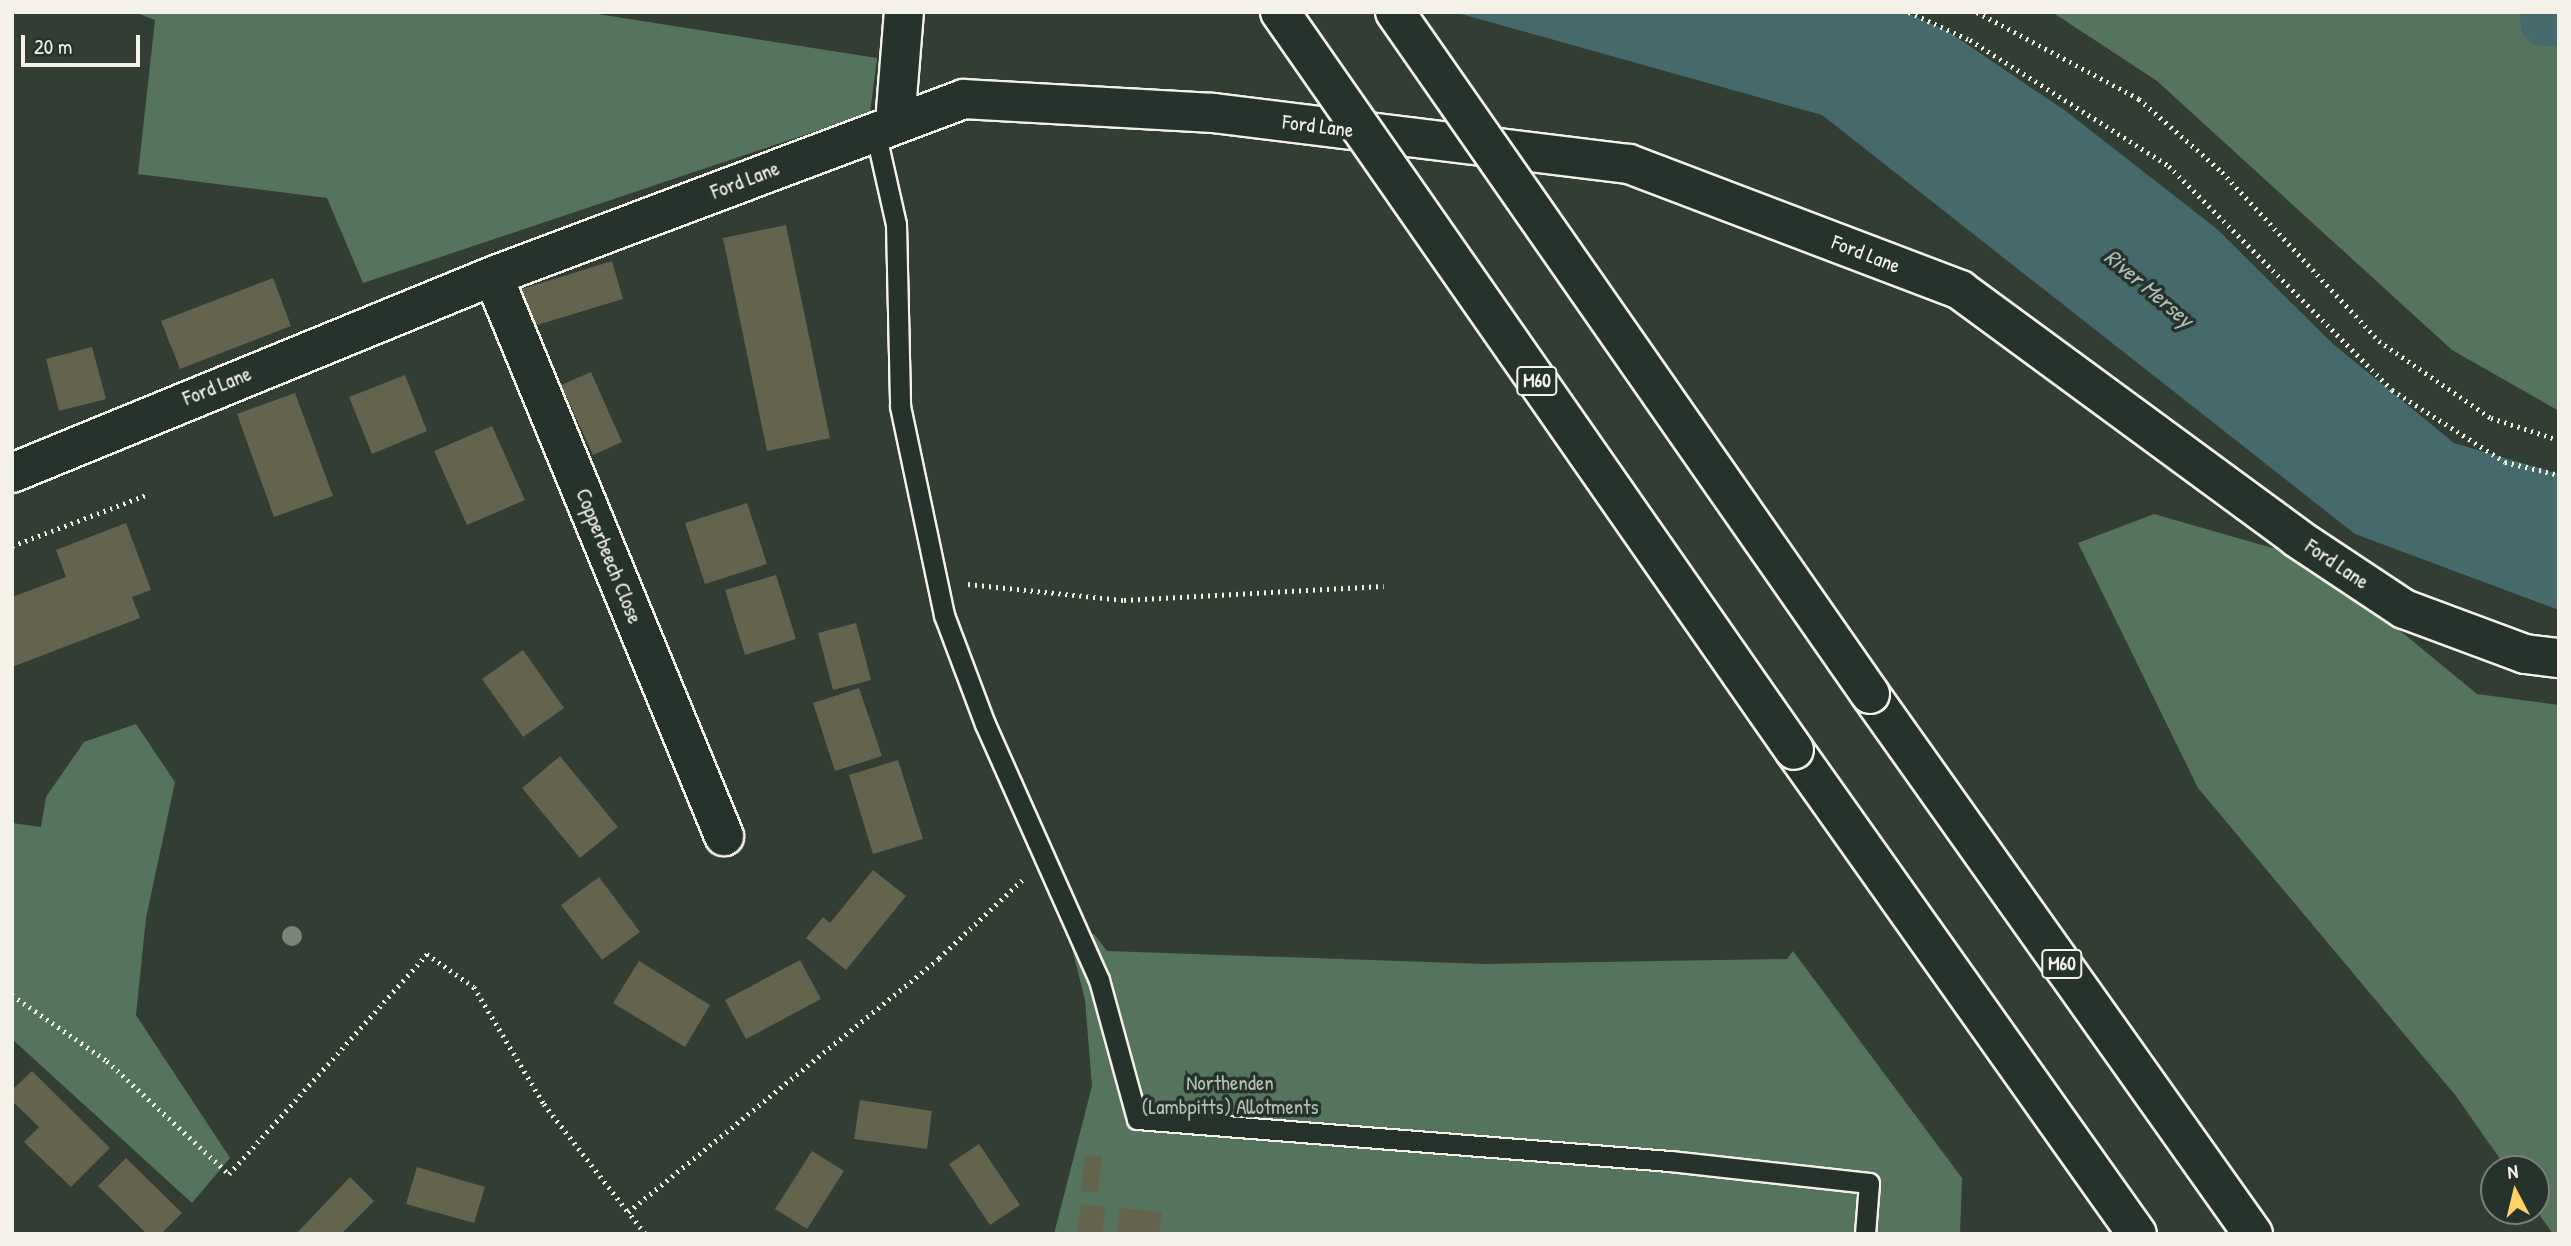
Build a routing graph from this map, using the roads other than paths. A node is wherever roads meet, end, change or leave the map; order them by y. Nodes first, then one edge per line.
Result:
1 (904, 12) edge
2 (1280, 12) edge
3 (1395, 12) edge
4 (885, 127) junction
5 (493, 276) junction
6 (12, 473) edge
7 (2559, 658) edge
8 (724, 836) dead end
9 (1865, 1234) edge
10 (2137, 1234) edge
11 (2253, 1234) edge

1 - 4 main road
2 - 10 main road, M60, bridge
3 - 11 main road, M60, bridge
4 - 5 main road, Ford Lane
4 - 7 main road, Ford Lane
4 - 9 lane
5 - 6 main road, Ford Lane
5 - 8 main road, Copperbeech Close

